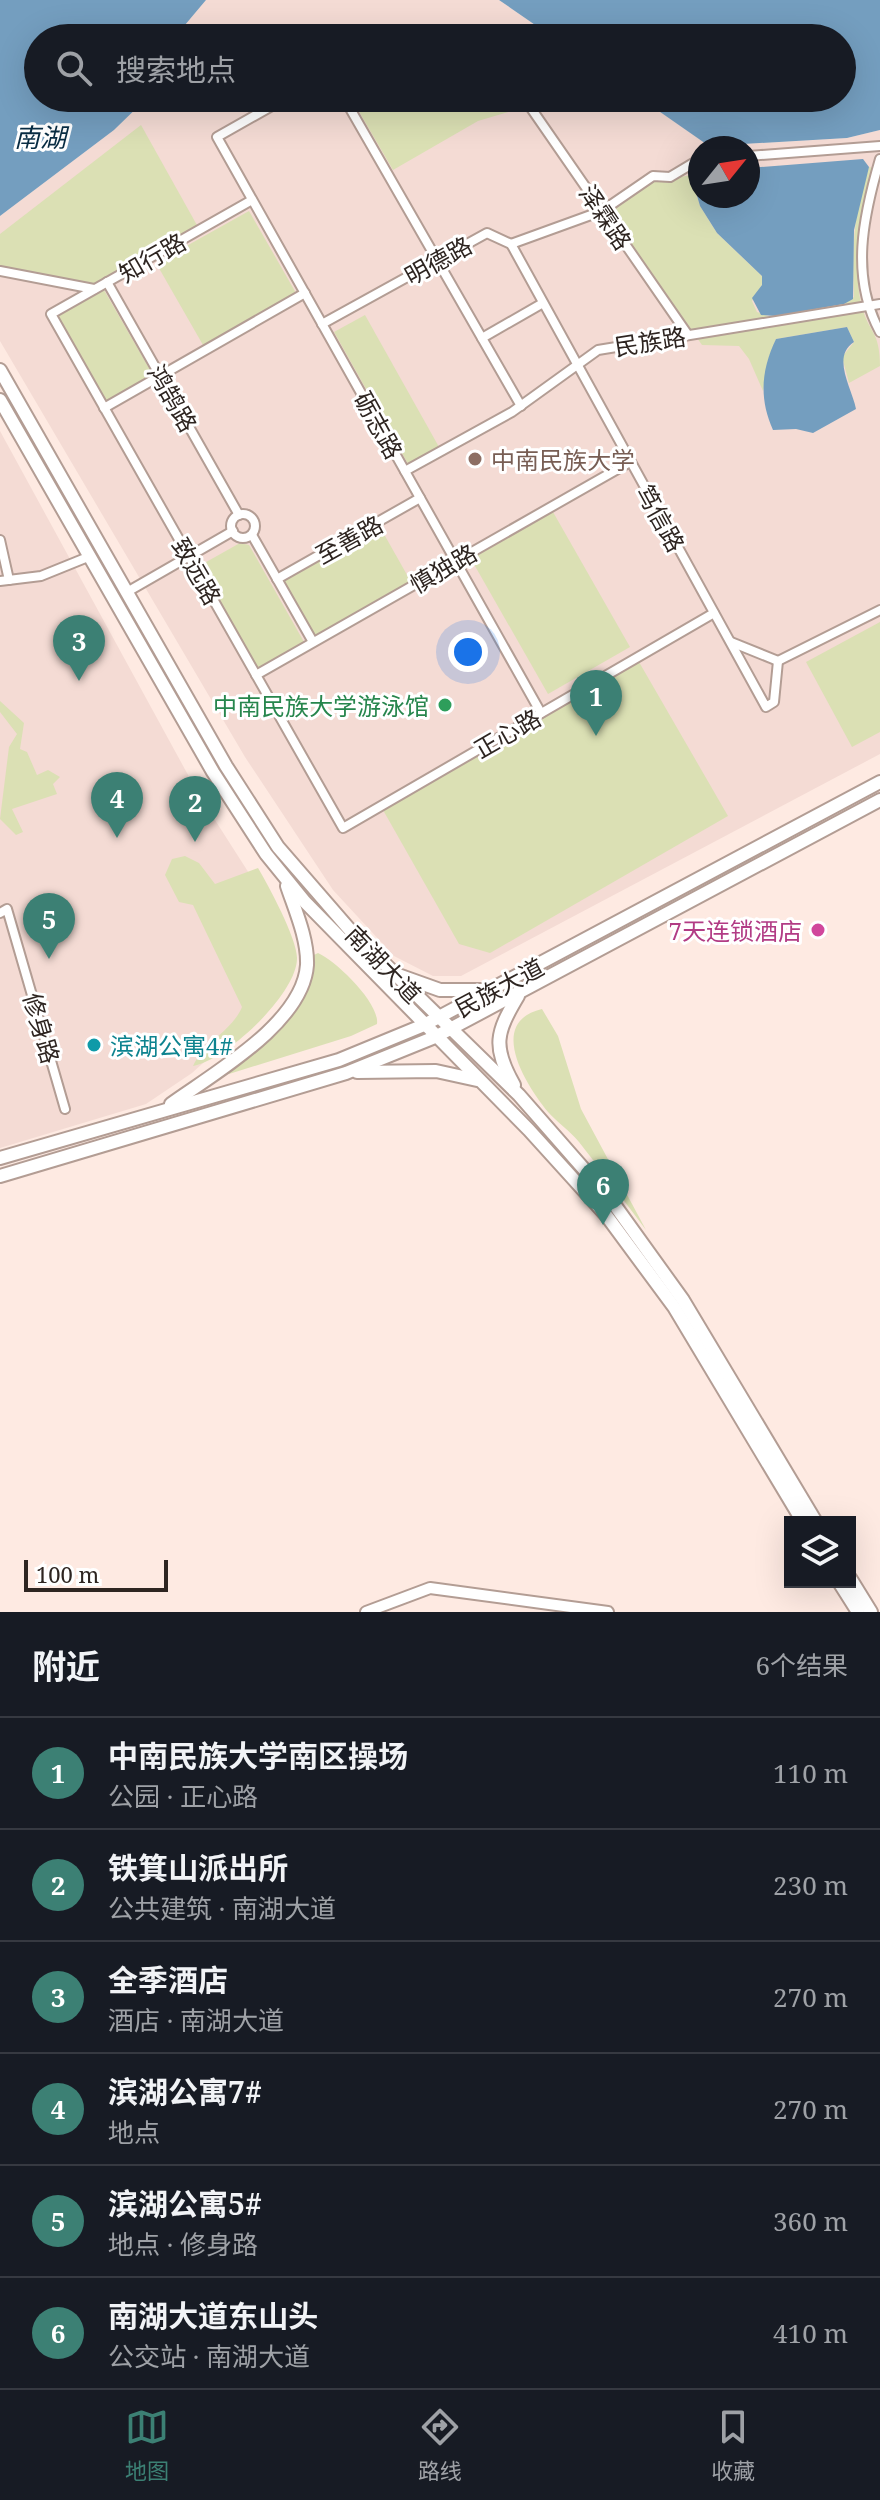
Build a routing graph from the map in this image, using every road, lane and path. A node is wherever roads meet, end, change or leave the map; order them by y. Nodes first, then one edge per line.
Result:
1 (261, 112) edge
2 (352, 112) edge
3 (534, 112) edge
4 (880, 146) edge
5 (760, 155) edge
6 (880, 159) edge
7 (688, 166) edge
8 (252, 200) junction
9 (602, 211) junction
10 (511, 244) junction
11 (437, 260) junction
12 (0, 271) edge
13 (107, 282) junction
14 (94, 289) junction
15 (305, 293) junction
16 (543, 303) junction
17 (874, 305) edge
18 (51, 314) joint
19 (880, 315) edge
20 (322, 324) junction
21 (880, 332) edge
22 (688, 335) junction
23 (482, 338) junction
24 (576, 364) junction
25 (0, 370) edge
26 (160, 376) junction
27 (0, 400) edge
28 (521, 406) junction
29 (104, 408) junction
30 (630, 462) junction
31 (405, 471) junction
32 (420, 498) junction
33 (239, 515) junction
34 (233, 531) junction
35 (252, 535) junction
36 (0, 540) edge
37 (88, 557) junction
38 (189, 557) junction
39 (456, 561) junction
40 (277, 579) junction
41 (4, 580) edge
42 (127, 592) junction
43 (880, 610) edge
44 (714, 613) junction
45 (729, 641) junction
46 (313, 642) junction
47 (778, 661) junction
48 (256, 675) junction
49 (541, 713) junction
50 (880, 782) edge
51 (880, 800) edge
52 (343, 828) joint
53 (285, 879) junction
54 (0, 913) edge
55 (392, 972) junction
56 (495, 989) junction
57 (519, 993) junction
58 (438, 1019) junction
59 (424, 1025) junction
60 (449, 1030) junction
61 (435, 1037) junction
62 (346, 1073) junction
63 (480, 1080) junction
64 (519, 1095) junction
65 (65, 1109) dead end
66 (163, 1109) junction
67 (0, 1158) edge
68 (0, 1176) edge
69 (799, 1516) edge
70 (812, 1516) edge
71 (843, 1588) edge
72 (856, 1588) edge
73 (366, 1612) edge
74 (608, 1612) edge
75 (858, 1612) edge
76 (871, 1612) edge

1 - 8 street, 砺志路
2 - 11 street
3 - 9 street, 泽霖路
4 - 5 street
6 - 17 street
7 - 9 street, 明德路
8 - 13 street, 知行路
8 - 15 street, 砺志路
9 - 10 street, 明德路
9 - 22 street, 泽霖路
10 - 11 street, 明德路
10 - 16 street, 笃信路
11 - 20 street, 明德路
11 - 23 street
12 - 14 street
13 - 14 street, 知行路
13 - 26 street, 鸿鹄路
14 - 18 street, 知行路
15 - 20 street, 砺志路
15 - 26 street
16 - 23 street
16 - 24 street, 笃信路
17 - 19 street
17 - 21 street
17 - 22 street, 民族路
18 - 29 street, 致远路
20 - 31 street, 砺志路
22 - 24 street, 民族路
23 - 28 street
24 - 28 street, 民族路
24 - 30 street, 笃信路
25 - 42 main road, 南湖大道
26 - 29 street
26 - 33 street, 鸿鹄路
27 - 37 main road, 南湖大道
28 - 31 street, 民族路
29 - 38 street, 致远路
30 - 39 street, 慎独路
30 - 44 street, 笃信路
31 - 32 street, 砺志路
32 - 39 street, 砺志路
32 - 40 street, 至善路
33 - 34 street
33 - 35 street
34 - 35 street
34 - 38 street
35 - 40 street
36 - 41 street
37 - 41 street
37 - 53 main road, 南湖大道
38 - 42 street
38 - 48 street, 致远路
39 - 46 street, 慎独路
39 - 49 street, 砺志路
40 - 46 street
42 - 55 main road, 南湖大道
43 - 47 street
44 - 45 street, 笃信路
44 - 49 street, 正心路
45 - 47 street
45 - 47 street, 笃信路
46 - 48 street, 慎独路
48 - 52 street, 致远路
49 - 52 street, 正心路
50 - 56 main road, 民族大道
51 - 57 main road, 民族大道
53 - 59 main road, 南湖大道
53 - 66 main road
54 - 65 street, 修身路
55 - 56 main road
55 - 58 main road, 南湖大道
56 - 58 main road, 民族大道
57 - 60 main road, 民族大道
57 - 64 main road
58 - 59 main road, 民族大道
58 - 60 main road, 南湖大道
59 - 61 main road, 南湖大道
59 - 66 main road, 民族大道
60 - 61 main road, 民族大道
60 - 64 main road, 南湖大道
61 - 62 main road, 民族大道
61 - 63 main road, 南湖大道
62 - 63 main road
62 - 68 main road, 民族大道
63 - 69 main road, 南湖大道
64 - 70 main road, 南湖大道
66 - 67 main road, 民族大道
71 - 75 main road
72 - 76 main road
73 - 74 street

